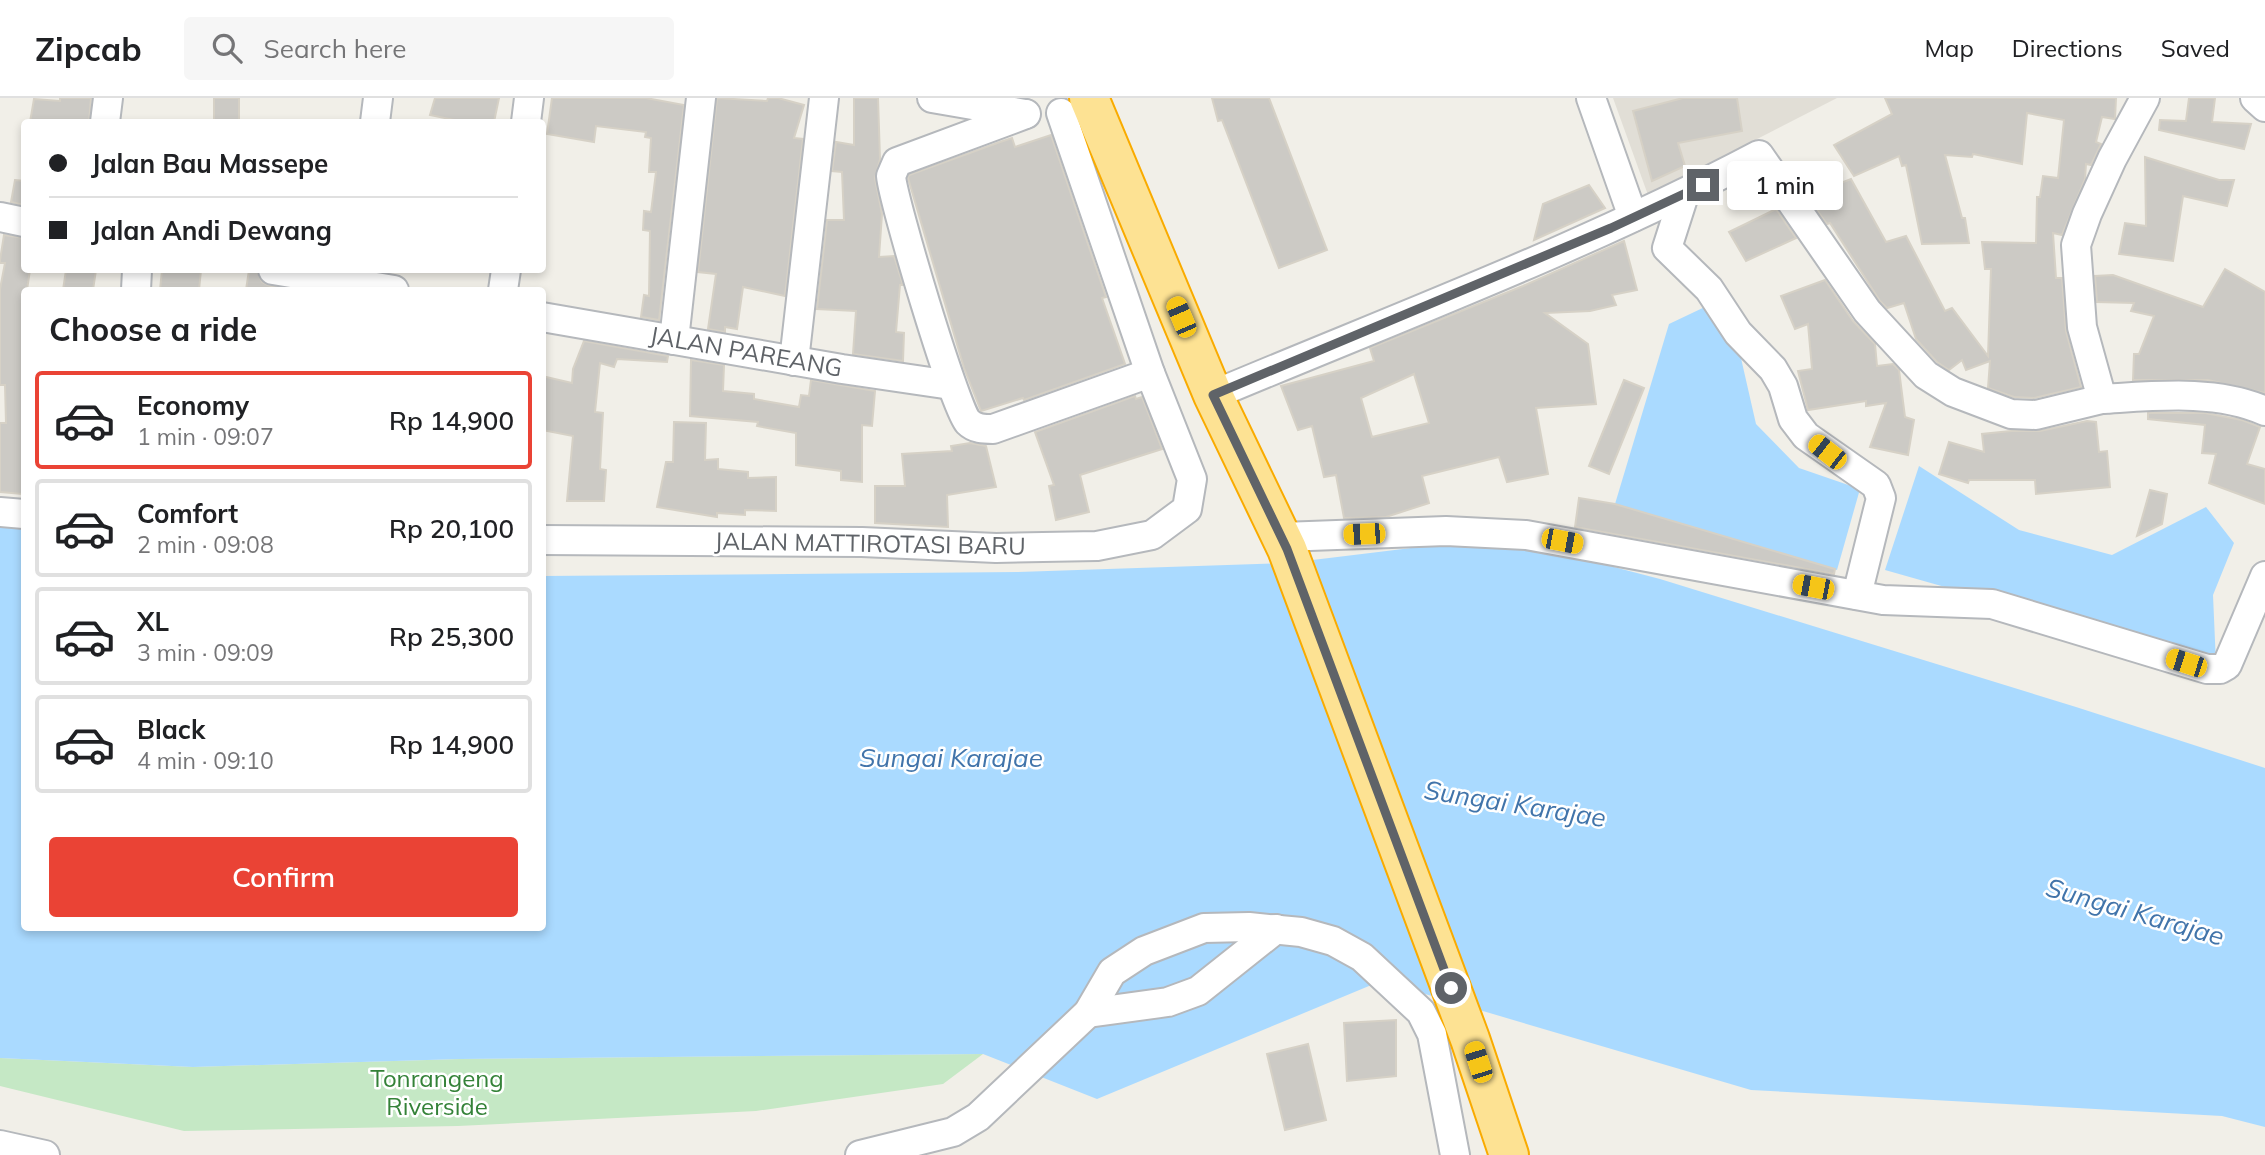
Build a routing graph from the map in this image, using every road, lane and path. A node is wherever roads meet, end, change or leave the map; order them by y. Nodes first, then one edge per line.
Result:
1 (108, 98) edge
2 (378, 98) edge
3 (529, 98) edge
4 (701, 98) edge
5 (824, 98) edge
6 (932, 98) edge
7 (1591, 98) edge
8 (2145, 98) edge
9 (2255, 98) edge
10 (1079, 103) edge
11 (2265, 107) edge
12 (1026, 114) junction
13 (105, 119) edge
14 (375, 119) edge
15 (526, 119) edge
16 (1684, 195) junction
17 (0, 217) edge
18 (1633, 217) junction
19 (21, 221) edge
20 (295, 273) edge
21 (354, 281) edge
22 (381, 287) edge
23 (546, 318) edge
24 (674, 340) junction
25 (794, 361) junction
26 (1150, 373) junction
27 (951, 385) junction
28 (1213, 395) junction
29 (2102, 399) junction
30 (2265, 411) edge
31 (0, 512) edge
32 (21, 514) edge
33 (546, 540) edge
34 (1285, 543) junction
35 (2265, 576) edge
36 (1857, 595) junction
37 (1276, 929) junction
38 (1088, 1013) junction
39 (0, 1145) edge
40 (45, 1155) edge
41 (860, 1155) edge
42 (1455, 1155) edge
43 (1509, 1155) edge

1 - 13 street
2 - 14 street
3 - 15 street
4 - 24 street
5 - 25 street
6 - 12 street
7 - 18 street
8 - 29 street
9 - 11 street
10 - 12 street
10 - 26 street
10 - 28 highway
12 - 27 street
16 - 18 street
16 - 29 street
16 - 36 street
17 - 19 street
18 - 28 street
20 - 21 street
21 - 22 street
23 - 24 street, JALAN PAREANG
24 - 25 street, JALAN PAREANG
25 - 27 street, JALAN PAREANG
26 - 27 street
26 - 33 street, JALAN MATTIROTASI BARU
28 - 34 highway
29 - 30 street
31 - 32 street
34 - 36 street
34 - 43 highway
35 - 36 street
37 - 38 street
37 - 38 street
37 - 42 street
38 - 41 street
39 - 40 street

